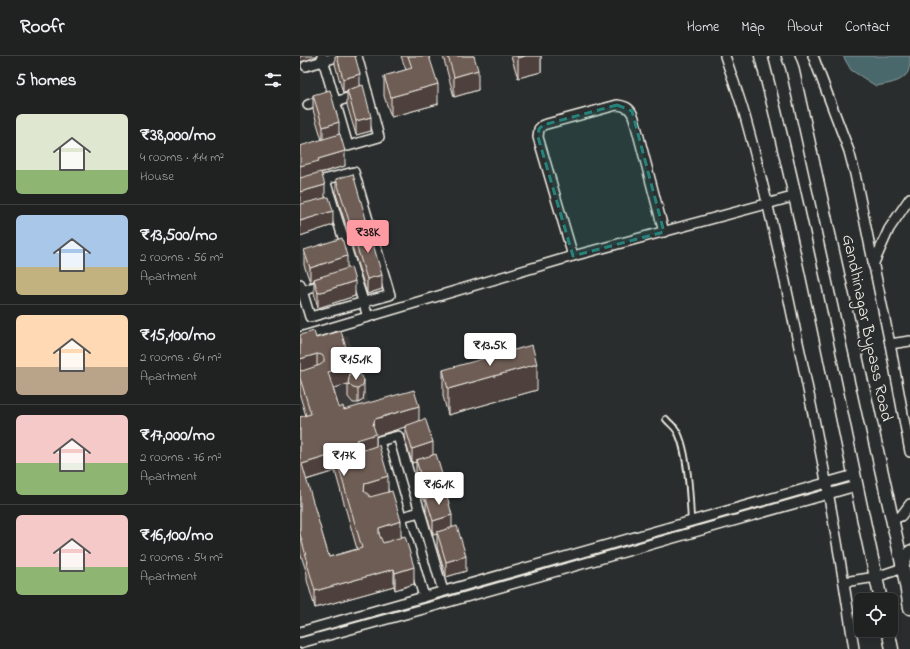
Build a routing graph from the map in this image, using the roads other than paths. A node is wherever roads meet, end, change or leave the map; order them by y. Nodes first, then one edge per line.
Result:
1 (340, 56) edge
2 (357, 56) edge
3 (725, 56) edge
4 (761, 56) edge
5 (788, 56) edge
6 (813, 56) edge
7 (323, 59) edge
8 (306, 66) dead end
9 (367, 92) junction
10 (335, 99) junction
11 (308, 105) dead end
12 (325, 180) junction
13 (300, 186) edge
14 (796, 196) junction
15 (910, 198) edge
16 (768, 203) junction
17 (664, 232) junction
18 (573, 256) junction
19 (873, 265) junction
20 (354, 274) junction
21 (343, 277) edge
22 (332, 281) edge
23 (301, 288) edge
24 (363, 302) junction
25 (368, 317) junction
26 (300, 337) edge
27 (910, 341) edge
28 (890, 344) junction
29 (666, 419) dead end
30 (910, 452) edge
31 (855, 480) junction
32 (827, 482) junction
33 (829, 493) junction
34 (910, 504) edge
35 (422, 509) junction
36 (401, 517) junction
37 (892, 520) junction
38 (691, 521) junction
39 (910, 550) edge
40 (903, 568) junction
41 (876, 577) junction
42 (844, 582) junction
43 (908, 588) edge
44 (443, 591) junction
45 (879, 593) edge
46 (424, 597) junction
47 (910, 608) edge
48 (300, 632) edge
49 (889, 637) edge
50 (306, 644) edge
51 (854, 649) edge
52 (892, 649) edge

1 - 7 street
2 - 9 street
3 - 16 street
4 - 14 main road
5 - 37 main road, Gandhinagar Bypass Road
6 - 19 street
7 - 8 street
7 - 10 street
9 - 10 street
9 - 10 street
10 - 11 street
12 - 13 street
12 - 20 street
12 - 24 street
14 - 16 street
14 - 31 main road
15 - 19 street
16 - 17 street
16 - 32 street
17 - 18 street
17 - 18 street
18 - 25 street
19 - 28 street
20 - 21 street
20 - 24 street
22 - 23 street
23 - 24 street
24 - 25 street
25 - 26 street
27 - 28 street
28 - 30 street
29 - 38 lane
31 - 32 street
31 - 33 street
31 - 41 main road
32 - 33 street
32 - 38 street
33 - 42 street
33 - 50 street
34 - 37 street
35 - 36 street
35 - 36 street
35 - 44 street
36 - 46 street
37 - 40 main road, Gandhinagar Bypass Road
38 - 44 street
39 - 40 street
40 - 41 street
40 - 43 main road, Gandhinagar Bypass Road
41 - 42 street
41 - 45 main road
42 - 51 street
43 - 47 main road, Gandhinagar Bypass Road
44 - 46 street
46 - 48 street
49 - 52 main road

